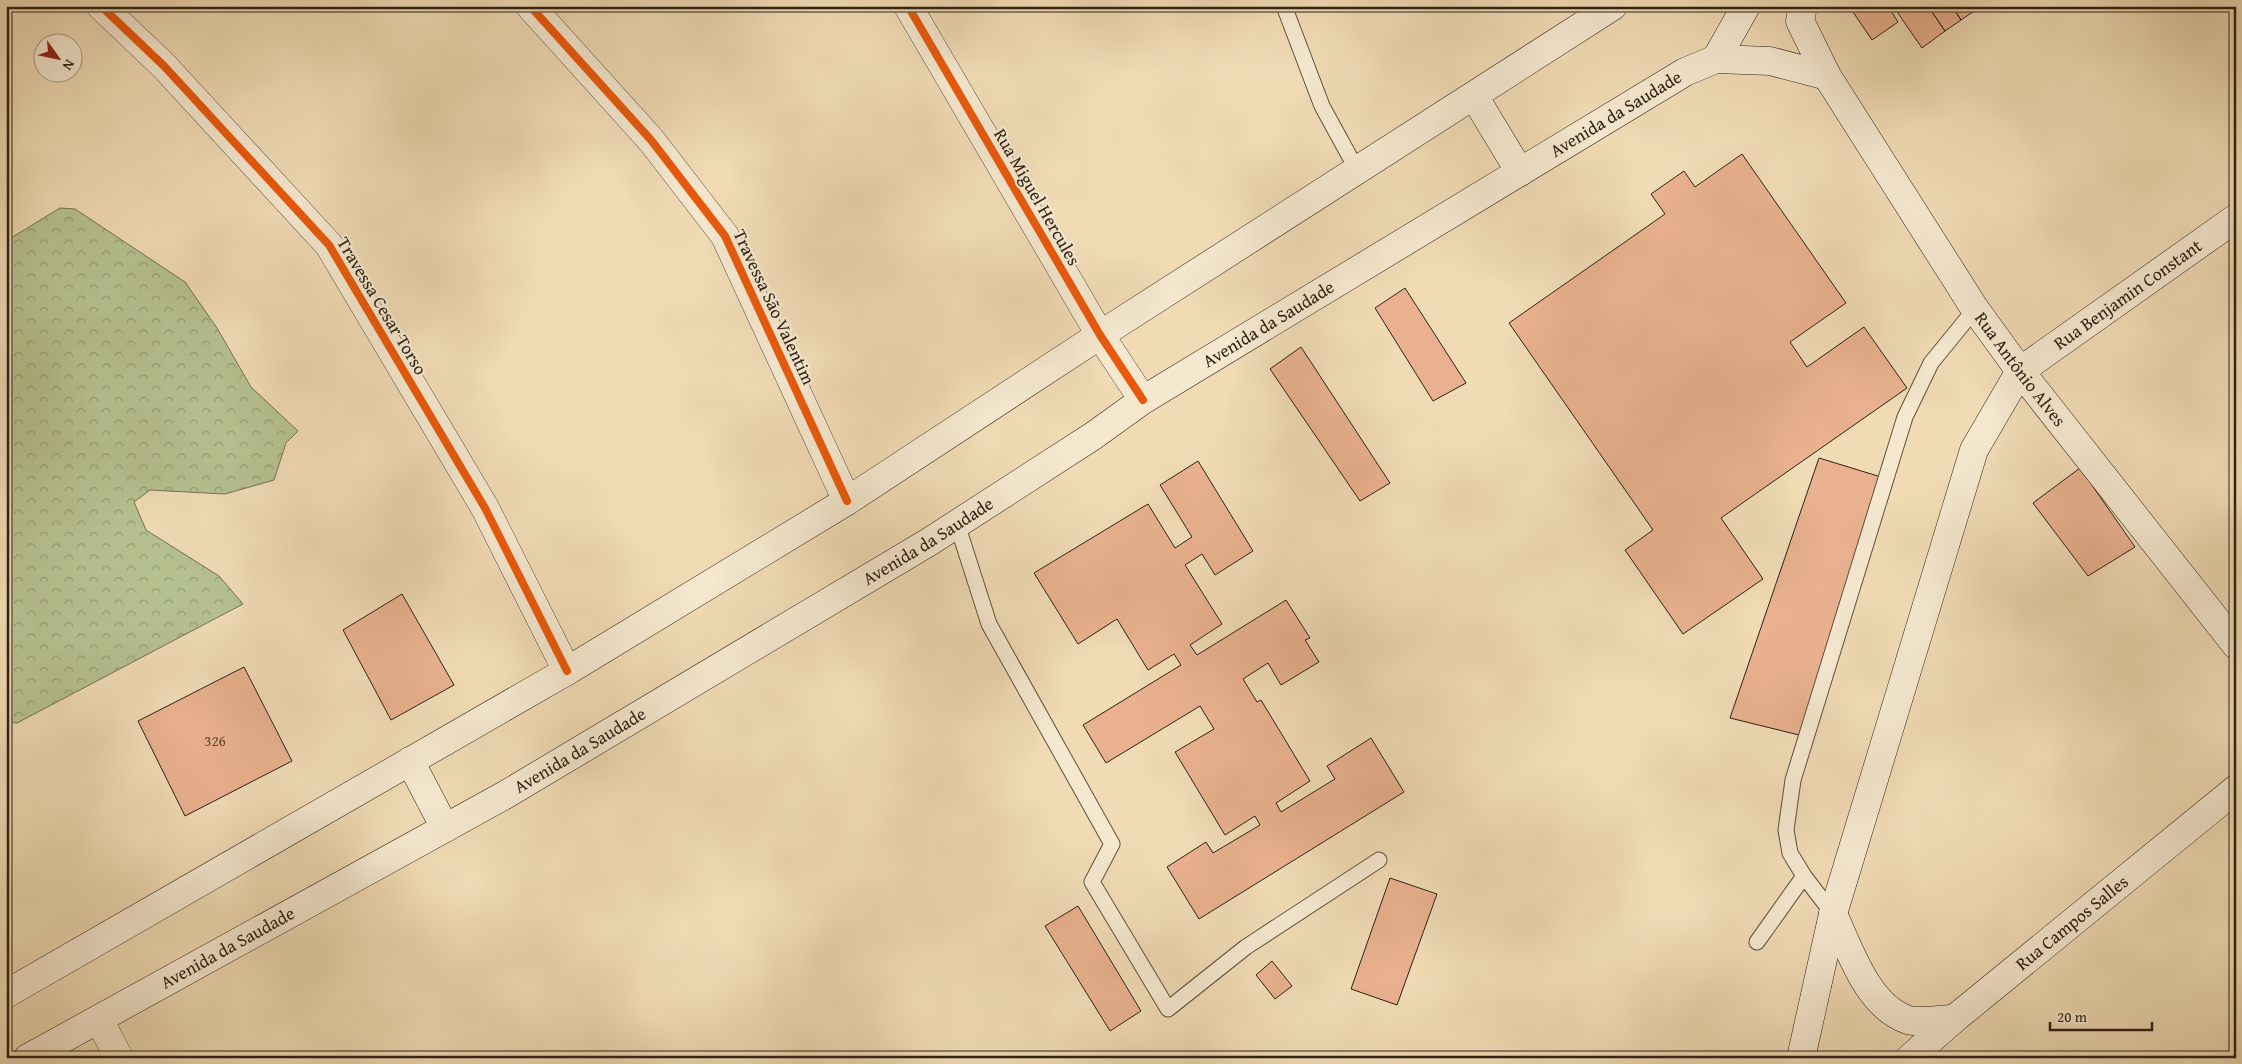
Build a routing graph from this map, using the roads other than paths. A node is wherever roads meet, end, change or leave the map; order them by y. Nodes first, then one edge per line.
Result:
1 (101, 6) edge
2 (530, 6) edge
3 (908, 6) edge
4 (1284, 6) edge
5 (1613, 6) edge
6 (1746, 6) edge
7 (1803, 6) edge
8 (1716, 59) junction
9 (1827, 76) junction
10 (1474, 96) junction
11 (1357, 170) junction
12 (1520, 172) junction
13 (2236, 218) edge
14 (1975, 309) junction
15 (1100, 335) junction
16 (2020, 371) junction
17 (1143, 400) junction
18 (847, 501) junction
19 (957, 524) junction
20 (2236, 645) edge
21 (567, 672) junction
22 (410, 762) junction
23 (2236, 789) edge
24 (446, 828) junction
25 (1379, 860) dead end
26 (1804, 876) junction
27 (1833, 914) junction
28 (1757, 942) dead end
29 (6, 994) edge
30 (99, 1019) junction
31 (1954, 1019) junction
32 (28, 1058) edge
33 (119, 1058) edge
34 (1801, 1058) edge
35 (1910, 1058) edge

1 - 21 main road, Travessa Cesar Torso
2 - 18 main road, Travessa São Valentim
3 - 15 main road, Rua Miguel Hercules
4 - 11 lane
5 - 10 main road
6 - 8 main road
7 - 9 main road, Rua Antônio Alves
8 - 9 main road, Avenida da Saudade
8 - 12 main road, Avenida da Saudade
9 - 14 main road, Rua Antônio Alves
10 - 11 main road
10 - 12 main road
11 - 15 main road
12 - 17 main road, Avenida da Saudade
13 - 16 main road, Rua Benjamin Constant
14 - 16 main road, Rua Antônio Alves
14 - 26 lane
15 - 17 main road, Rua Miguel Hercules
15 - 18 main road
16 - 20 main road, Rua Antônio Alves
16 - 27 main road
17 - 19 main road, Avenida da Saudade
18 - 21 main road
19 - 24 main road, Avenida da Saudade
19 - 25 lane
21 - 22 main road
22 - 24 main road
22 - 29 main road
23 - 31 main road, Rua Campos Salles
24 - 30 main road, Avenida da Saudade
26 - 27 lane
26 - 28 lane
27 - 31 main road
27 - 34 main road
30 - 32 main road, Avenida da Saudade
30 - 33 main road
31 - 35 main road, Rua Campos Salles

